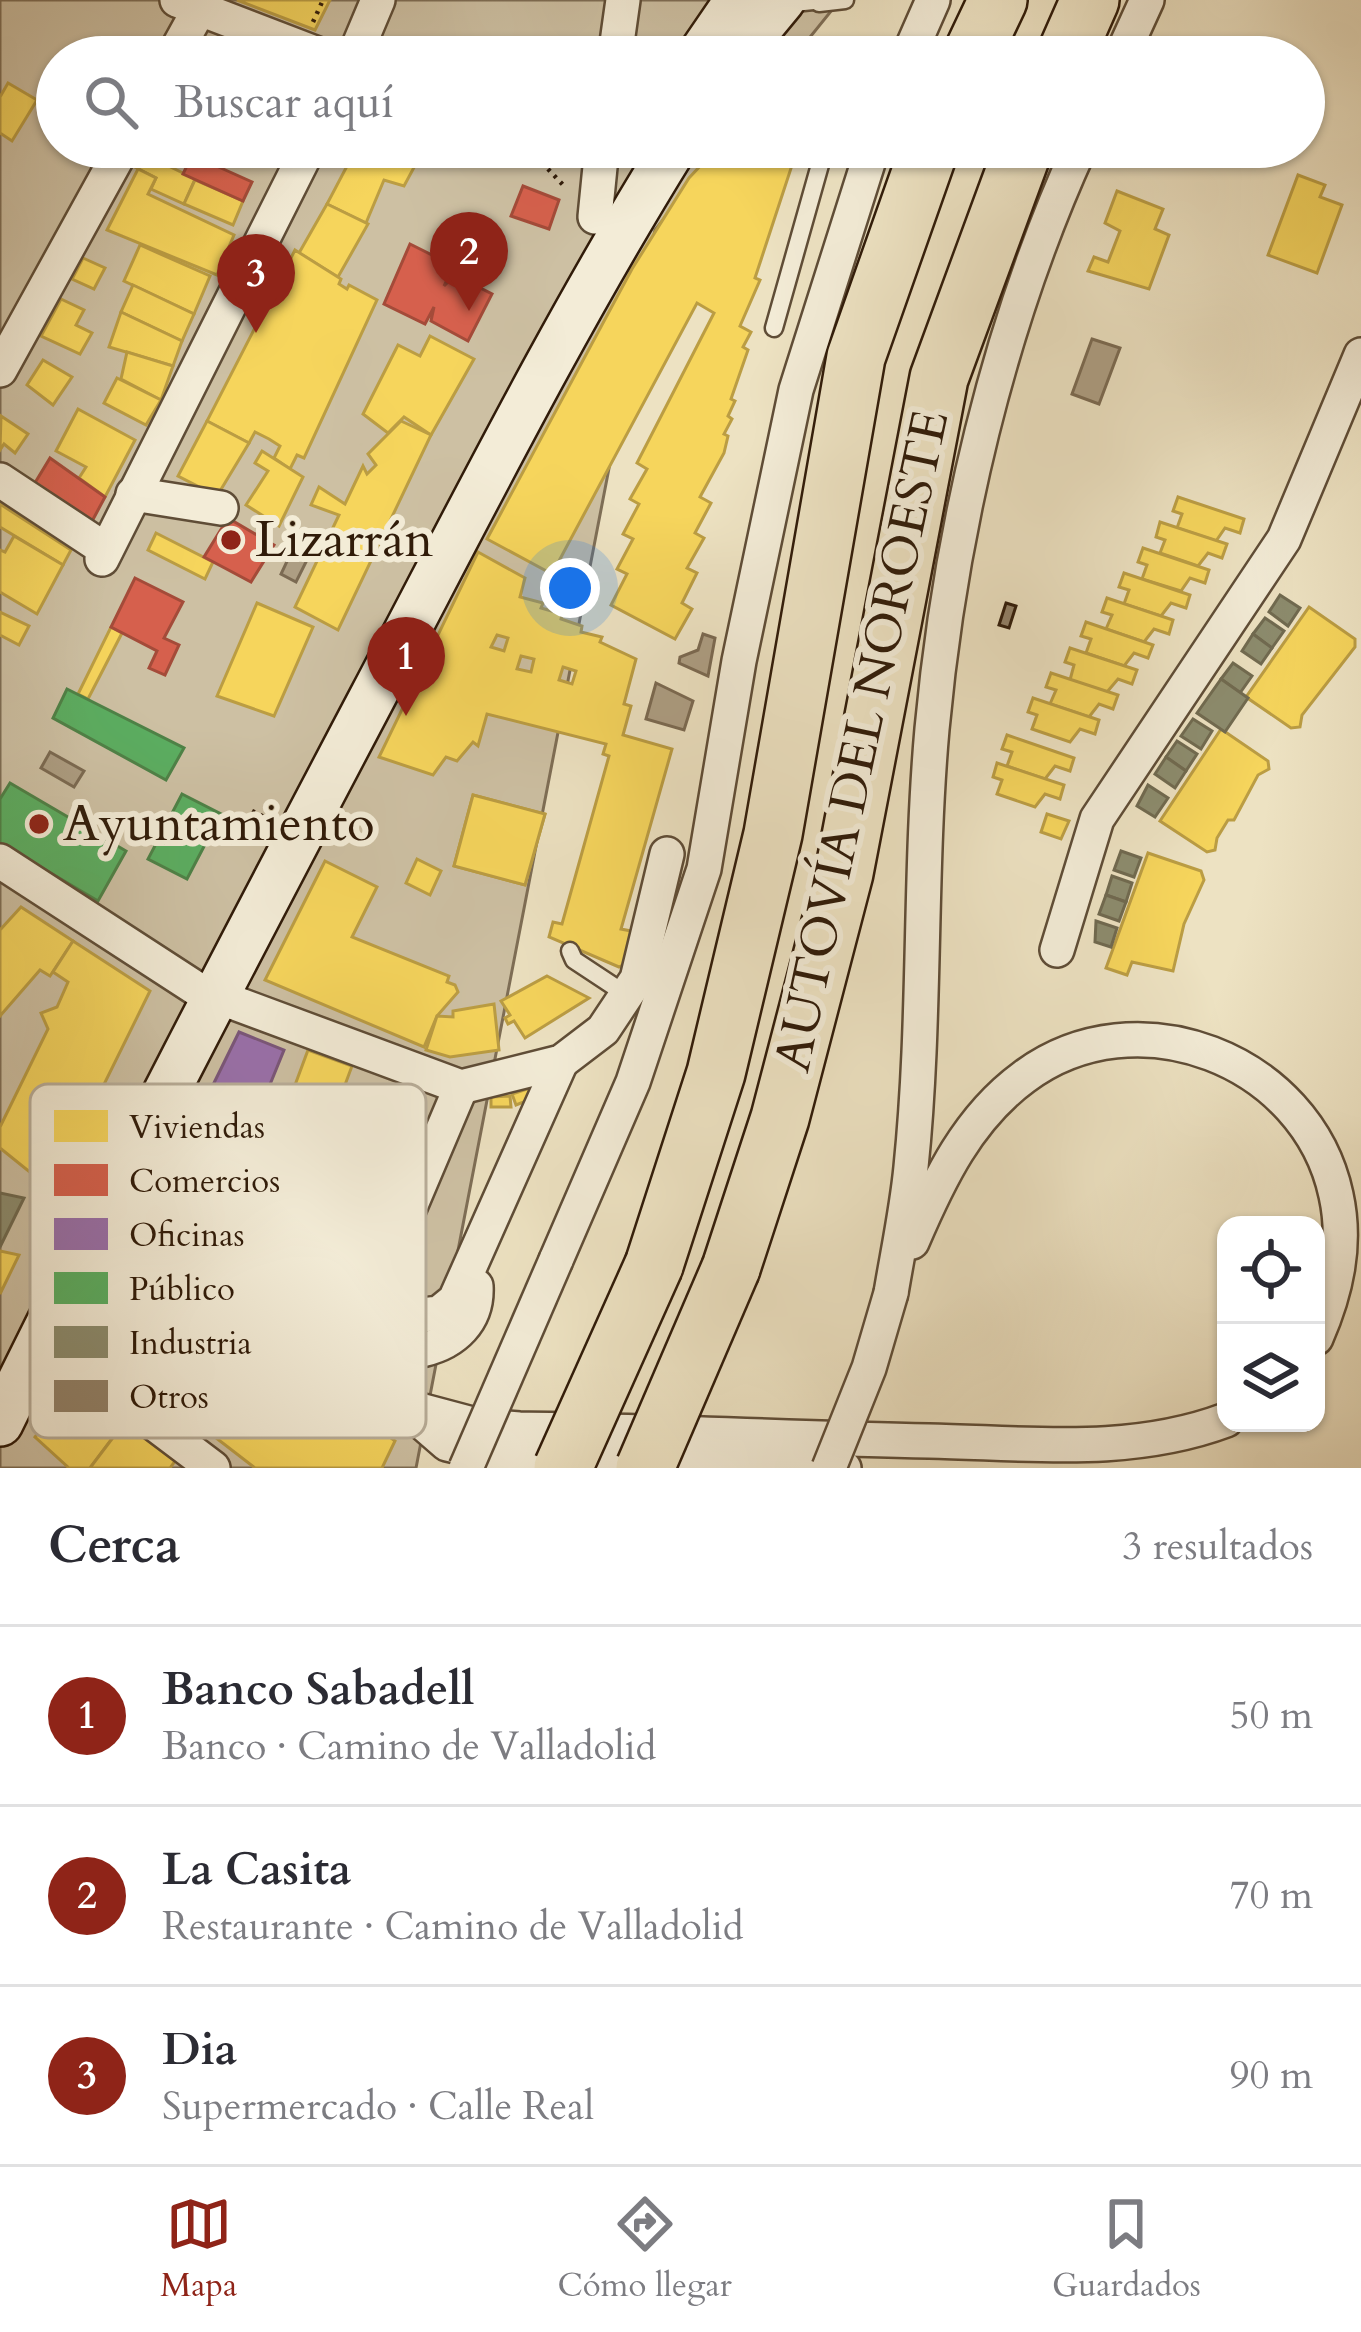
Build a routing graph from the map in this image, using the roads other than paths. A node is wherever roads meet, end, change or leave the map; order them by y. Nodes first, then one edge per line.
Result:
1 (378, 0) edge
2 (623, 0) edge
3 (845, 0) edge
4 (933, 0) edge
5 (998, 0) edge
6 (1090, 0) edge
7 (1147, 0) edge
8 (783, 1) edge
9 (188, 4) edge
10 (179, 36) edge
11 (297, 36) edge
12 (363, 36) edge
13 (618, 36) edge
14 (750, 36) edge
15 (917, 36) edge
16 (981, 36) edge
17 (1074, 36) edge
18 (1130, 36) edge
19 (112, 168) edge
20 (298, 168) edge
21 (600, 168) edge
22 (626, 168) edge
23 (661, 168) edge
24 (818, 168) edge
25 (866, 168) edge
26 (923, 168) edge
27 (1016, 168) edge
28 (1070, 168) edge
29 (595, 217) junction
30 (775, 328) dead end
31 (1361, 355) edge
32 (0, 370) edge
33 (0, 481) edge
34 (133, 494) junction
35 (221, 508) dead end
36 (668, 854) dead end
37 (0, 861) edge
38 (1057, 950) dead end
39 (570, 951) dead end
40 (206, 993) junction
41 (628, 995) junction
42 (561, 1062) junction
43 (159, 1084) edge
44 (461, 1088) junction
45 (426, 1170) edge
46 (475, 1261) junction
47 (891, 1293) junction
48 (426, 1315) edge
49 (30, 1324) edge
50 (1321, 1324) edge
51 (426, 1349) edge
52 (30, 1361) edge
53 (0, 1379) edge
54 (426, 1412) edge
55 (0, 1423) edge
56 (1217, 1423) edge
57 (426, 1426) edge
58 (173, 1438) edge
59 (213, 1468) edge
60 (466, 1468) edge
61 (563, 1468) edge
62 (646, 1468) edge
63 (829, 1468) edge
64 (844, 1468) edge

1 - 12 street
2 - 13 street
3 - 8 lane
4 - 15 street
5 - 16 highway
6 - 17 highway
7 - 18 street
8 - 14 street
9 - 10 street
9 - 11 street
19 - 32 street
20 - 34 street
21 - 29 street
22 - 29 street
23 - 40 street
24 - 30 lane
25 - 60 street, bridge
26 - 61 highway, AUTOVÍA DEL NOROESTE, bridge
27 - 62 highway, AUTOVÍA DEL NOROESTE, bridge
28 - 47 street
29 - 40 street
31 - 38 street
33 - 34 street
34 - 35 street
36 - 41 street
37 - 40 street
39 - 41 lane
40 - 43 street
40 - 44 street
41 - 42 street
42 - 44 street
42 - 46 street
44 - 45 street
46 - 48 street
46 - 51 street
47 - 50 street
47 - 63 street, bridge
49 - 53 street
52 - 55 street
54 - 56 street
57 - 64 street
58 - 59 street

